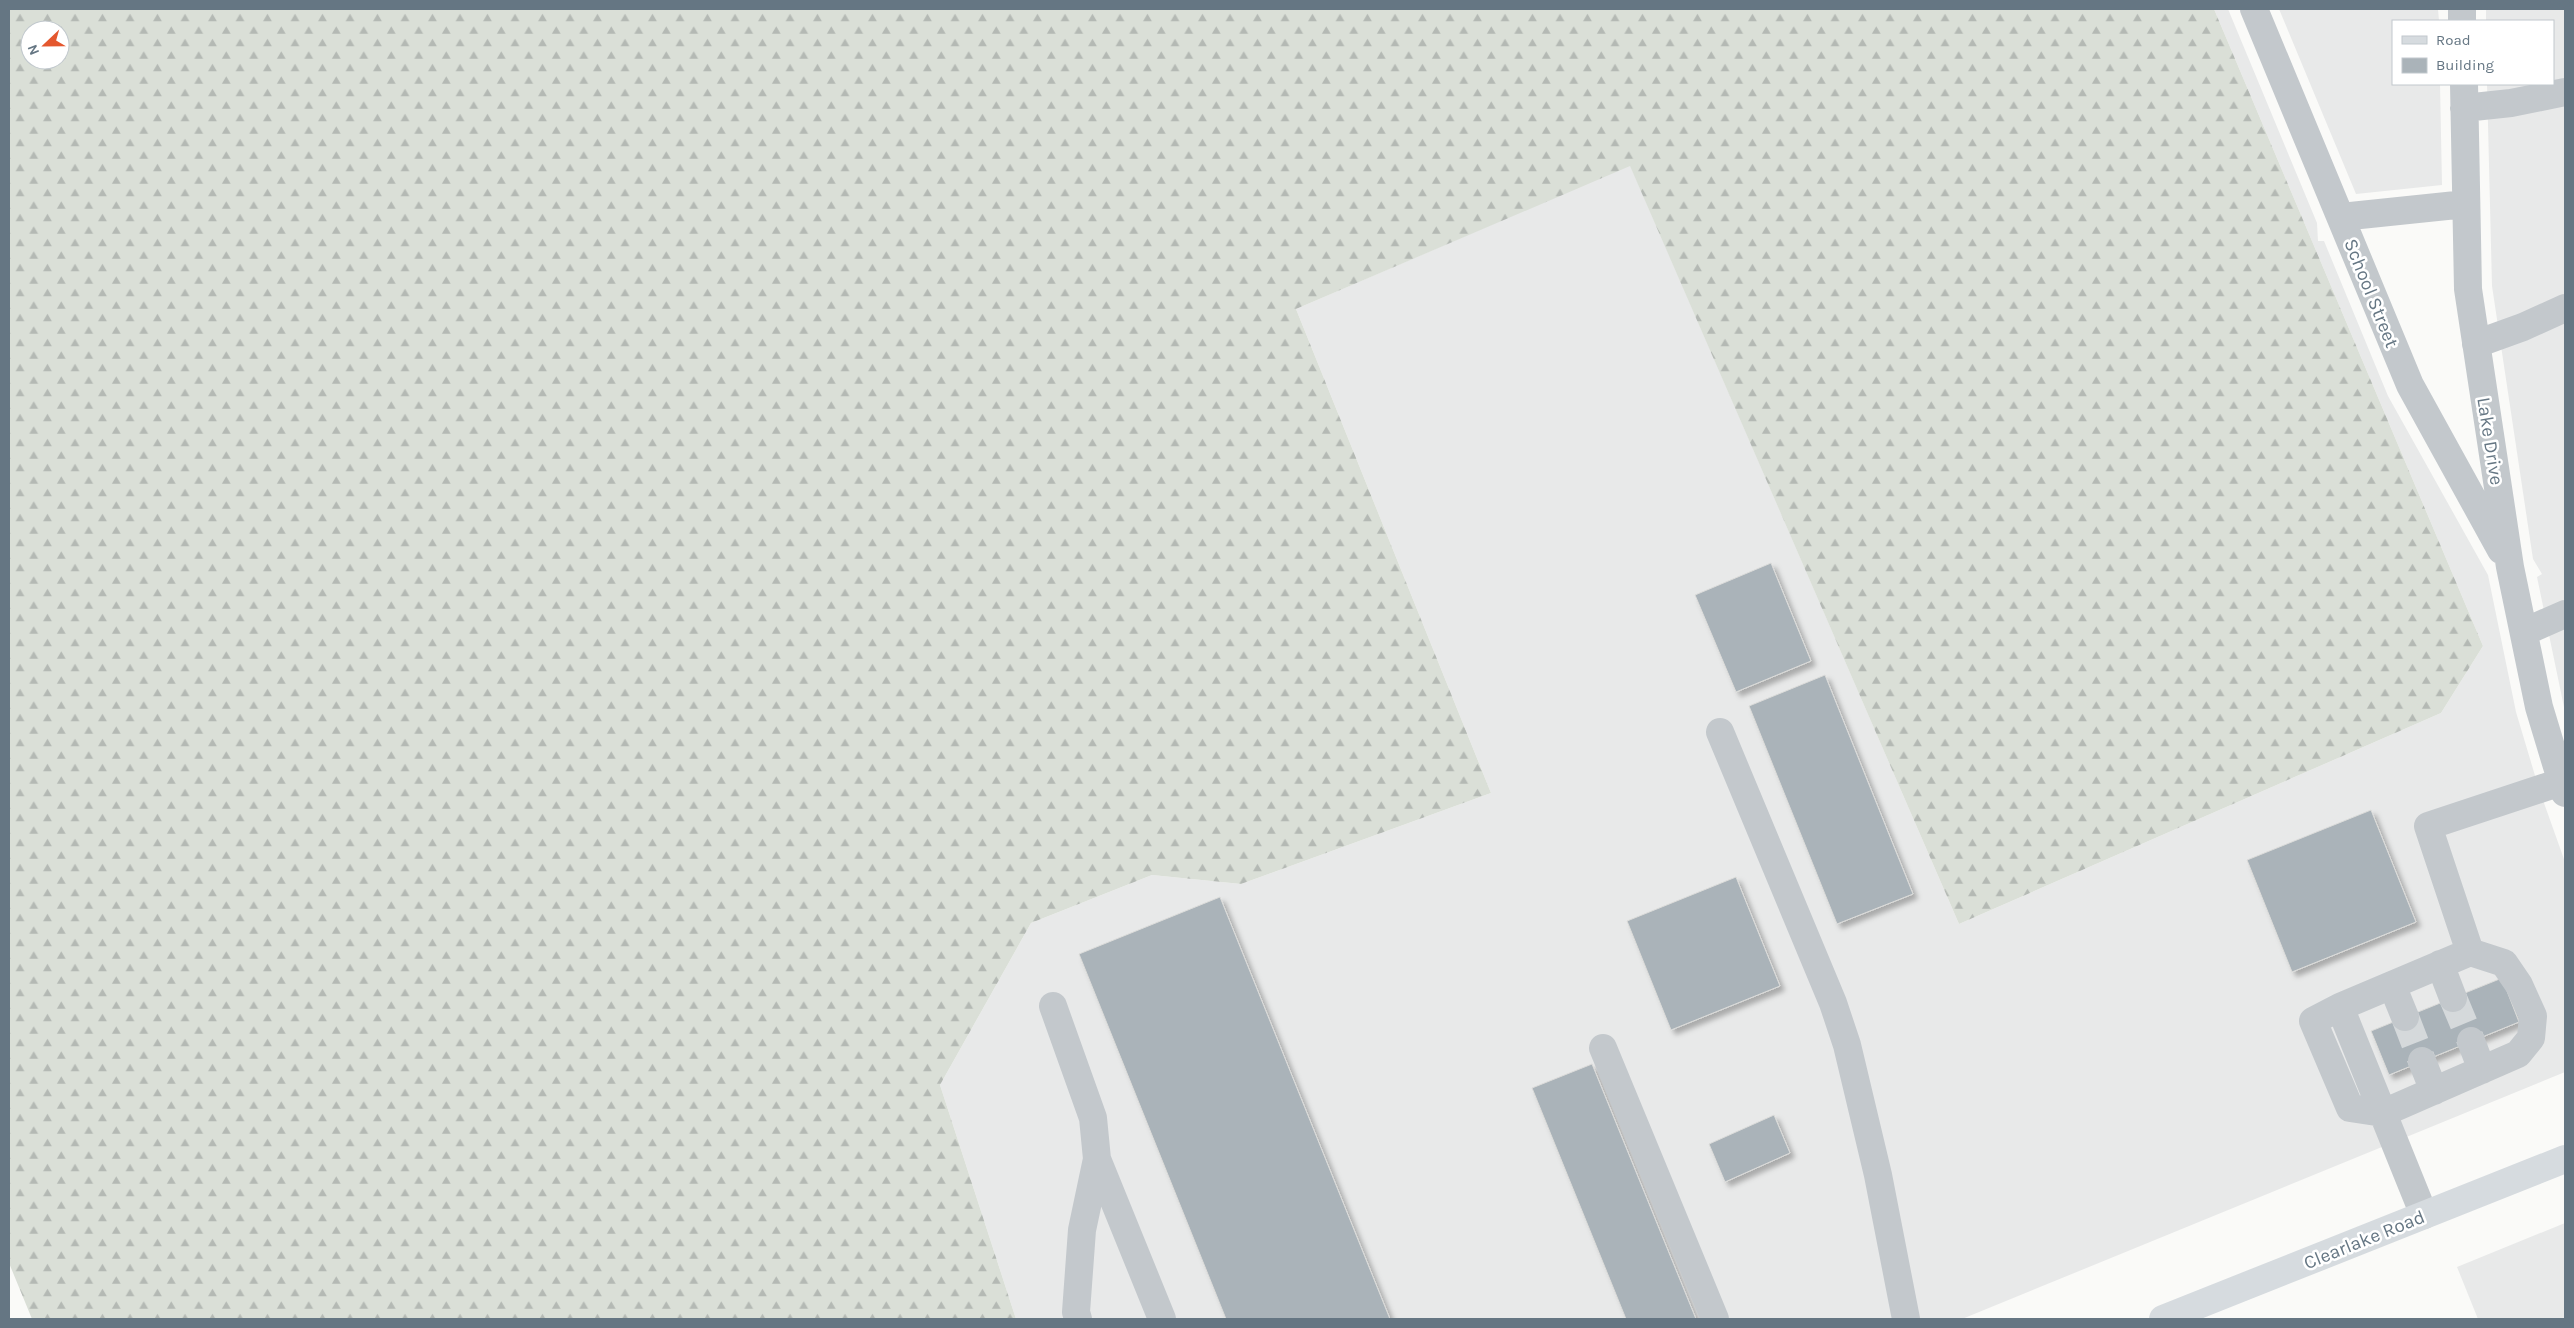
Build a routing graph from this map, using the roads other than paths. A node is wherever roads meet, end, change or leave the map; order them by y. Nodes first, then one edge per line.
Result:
1 (2254, 9) edge
2 (2565, 92) edge
3 (2464, 96) edge
4 (2466, 204) junction
5 (2341, 217) junction
6 (2565, 308) edge
7 (2476, 344) junction
8 (2510, 567) junction
9 (2565, 614) edge
10 (2524, 632) junction
11 (1720, 732) dead end
12 (2563, 787) edge
13 (2470, 952) junction
14 (2440, 964) junction
15 (2392, 985) junction
16 (2453, 998) tunnel mouth
17 (1053, 1006) dead end
18 (2405, 1017) tunnel mouth
19 (2471, 1041) tunnel mouth
20 (1603, 1048) dead end
21 (2422, 1061) tunnel mouth
22 (2482, 1070) junction
23 (2434, 1091) junction
24 (2383, 1113) junction
25 (1097, 1159) junction
26 (2565, 1159) edge
27 (2424, 1215) junction
28 (1078, 1319) edge
29 (1162, 1319) edge
30 (1715, 1319) edge
31 (1906, 1319) edge
32 (2163, 1319) edge

1 - 5 street, School Street
2 - 3 street
3 - 4 street, Lake Drive
4 - 5 street
4 - 7 street, Lake Drive
5 - 8 street, School Street
6 - 7 street
7 - 8 street, Lake Drive
8 - 10 street, Lake Drive
9 - 10 street
10 - 12 street, Lake Drive
11 - 31 street
12 - 13 street
13 - 14 street
13 - 22 street
14 - 15 street
14 - 16 street
15 - 18 street
15 - 24 street
17 - 25 street
19 - 22 street
20 - 30 street
21 - 23 street
22 - 23 street
23 - 24 street
24 - 27 street
25 - 28 street
25 - 29 street
26 - 27 main road, Clearlake Road
27 - 32 main road, Clearlake Road

